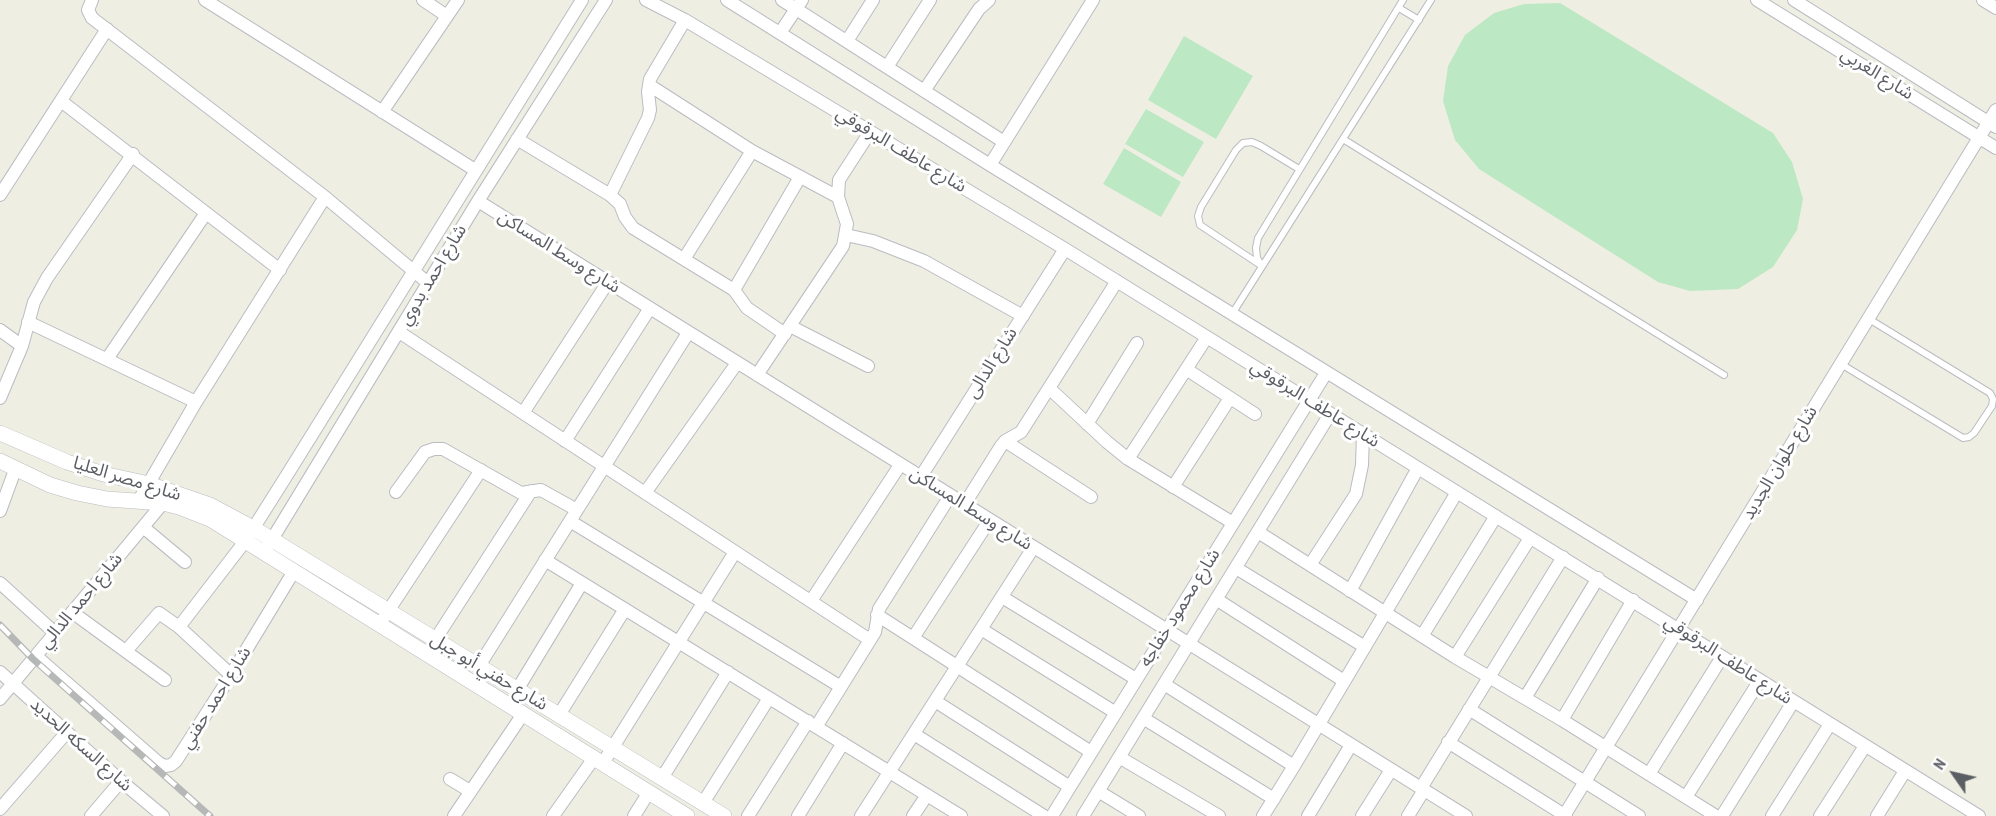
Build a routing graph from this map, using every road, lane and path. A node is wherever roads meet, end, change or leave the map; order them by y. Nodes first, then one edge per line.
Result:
1 (92, 0) edge
2 (205, 0) edge
3 (423, 0) edge
4 (458, 0) edge
5 (582, 0) edge
6 (606, 0) edge
7 (646, 0) edge
8 (727, 0) edge
9 (782, 0) edge
10 (873, 0) edge
11 (930, 0) edge
12 (989, 0) edge
13 (1093, 0) edge
14 (1403, 0) edge
15 (1431, 0) edge
16 (1757, 0) edge
17 (1794, 0) edge
18 (1983, 0) edge
19 (799, 5) edge
20 (1399, 8) junction
21 (1996, 8) edge
22 (447, 16) junction
23 (685, 20) junction
24 (1419, 20) junction
25 (107, 29) junction
26 (780, 33) junction
27 (847, 41) junction
28 (887, 67) junction
29 (649, 85) junction
30 (924, 91) junction
31 (61, 101) junction
32 (1996, 110) edge
33 (382, 112) junction
34 (1992, 124) edge
35 (870, 132) junction
36 (1979, 137) junction
37 (517, 139) junction
38 (1343, 139) junction
39 (1004, 142) junction
40 (1996, 148) edge
41 (752, 151) junction
42 (133, 154) junction
43 (990, 165) junction
44 (1299, 169) junction
45 (475, 170) junction
46 (800, 177) junction
47 (0, 195) edge
48 (610, 195) junction
49 (325, 197) junction
50 (838, 197) junction
51 (478, 201) junction
52 (206, 213) junction
53 (846, 235) junction
54 (1065, 249) junction
55 (684, 259) junction
56 (1262, 266) junction
57 (280, 270) junction
58 (413, 270) junction
59 (1117, 281) junction
60 (608, 282) junction
61 (428, 283) junction
62 (734, 290) junction
63 (650, 308) junction
64 (1232, 314) junction
65 (1023, 316) junction
66 (1868, 318) junction
67 (28, 322) junction
68 (0, 330) edge
69 (788, 330) junction
70 (399, 332) junction
71 (688, 333) junction
72 (1207, 337) junction
73 (1137, 343) dead end
74 (22, 346) junction
75 (107, 360) junction
76 (737, 363) junction
77 (1841, 364) junction
78 (868, 366) dead end
79 (1186, 369) junction
80 (1326, 373) junction
81 (757, 375) junction
82 (1724, 375) dead end
83 (1049, 387) junction
84 (0, 398) edge
85 (1230, 398) junction
86 (1309, 401) junction
87 (196, 402) junction
88 (523, 414) junction
89 (1256, 414) dead end
90 (1330, 414) junction
91 (1087, 424) junction
92 (0, 434) edge
93 (1363, 434) junction
94 (566, 441) junction
95 (1005, 441) junction
96 (1128, 459) junction
97 (0, 461) edge
98 (900, 465) junction
99 (604, 466) junction
100 (1419, 468) junction
101 (15, 470) junction
102 (481, 470) junction
103 (920, 478) junction
104 (148, 484) junction
105 (1173, 487) junction
106 (531, 491) junction
107 (396, 492) dead end
108 (1457, 492) junction
109 (645, 493) junction
110 (950, 496) junction
111 (1091, 497) dead end
112 (139, 500) junction
113 (162, 503) junction
114 (964, 505) junction
115 (576, 510) junction
116 (0, 511) edge
117 (1496, 516) junction
118 (570, 521) junction
119 (989, 521) junction
120 (1233, 523) junction
121 (143, 527) junction
122 (1258, 532) junction
123 (249, 534) junction
124 (1530, 538) junction
125 (268, 546) junction
126 (1033, 548) junction
127 (735, 552) junction
128 (1563, 557) junction
129 (545, 560) junction
130 (185, 562) dead end
131 (1310, 565) junction
132 (1236, 568) junction
133 (294, 571) junction
134 (1598, 578) junction
135 (0, 583) edge
136 (582, 583) junction
137 (1350, 591) junction
138 (1002, 597) junction
139 (1216, 599) junction
140 (1633, 600) junction
141 (1697, 600) junction
142 (811, 601) junction
143 (703, 603) junction
144 (625, 609) junction
145 (388, 611) junction
146 (72, 612) junction
147 (1384, 613) junction
148 (877, 615) junction
149 (379, 625) junction
150 (179, 627) junction
151 (1679, 629) junction
152 (981, 630) junction
153 (1166, 631) junction
154 (55, 633) junction
155 (1422, 636) junction
156 (913, 638) junction
157 (435, 640) junction
158 (870, 640) junction
159 (679, 642) junction
160 (1188, 645) junction
161 (1365, 647) junction
162 (126, 651) junction
163 (36, 656) junction
164 (1455, 657) junction
165 (1722, 657) junction
166 (478, 666) junction
167 (958, 666) junction
168 (0, 672) edge
169 (728, 672) junction
170 (231, 675) junction
171 (1489, 676) junction
172 (1136, 679) junction
173 (165, 680) dead end
174 (1760, 680) junction
175 (1344, 681) junction
176 (13, 683) junction
177 (1164, 684) junction
178 (841, 687) junction
179 (517, 690) junction
180 (769, 698) junction
181 (1525, 698) junction
182 (0, 699) edge
183 (935, 702) junction
184 (1793, 702) junction
185 (1469, 709) junction
186 (1116, 713) junction
187 (523, 714) junction
188 (559, 715) junction
189 (1143, 718) junction
190 (1562, 720) junction
191 (1318, 723) junction
192 (812, 724) junction
193 (1830, 724) junction
194 (67, 732) junction
195 (914, 734) junction
196 (1448, 742) junction
197 (843, 743) junction
198 (1351, 745) junction
199 (1865, 746) junction
200 (1607, 747) junction
201 (613, 748) junction
202 (1091, 752) junction
203 (1119, 757) junction
204 (598, 761) junction
205 (1294, 766) junction
206 (1391, 770) junction
207 (1905, 771) junction
208 (890, 772) junction
209 (1649, 774) junction
210 (662, 778) junction
211 (450, 779) dead end
212 (121, 781) junction
213 (1585, 782) junction
214 (1070, 787) junction
215 (1422, 789) junction
216 (470, 791) junction
217 (1098, 791) junction
218 (649, 792) junction
219 (927, 795) junction
220 (1686, 797) junction
221 (1274, 799) junction
222 (703, 803) junction
223 (0, 810) edge
224 (1457, 814) edge
225 (91, 816) edge
226 (163, 816) edge
227 (454, 816) edge
228 (553, 816) edge
229 (634, 816) edge
230 (687, 816) edge
231 (724, 816) edge
232 (748, 816) edge
233 (798, 816) edge
234 (861, 816) edge
235 (913, 816) edge
236 (961, 816) edge
237 (1044, 816) edge
238 (1052, 816) edge
239 (1083, 816) edge
240 (1138, 816) edge
241 (1219, 816) edge
242 (1263, 816) edge
243 (1308, 816) edge
244 (1362, 816) edge
245 (1408, 816) edge
246 (1565, 816) edge
247 (1639, 816) edge
248 (1716, 816) edge
249 (1722, 816) edge
250 (1772, 816) edge
251 (1820, 816) edge
252 (1877, 816) edge
253 (1979, 816) edge

1 - 25 street
2 - 33 street
3 - 22 street
4 - 22 street
5 - 45 street, شارع احمد بدوي
6 - 37 street, شارع احمد بدوي
7 - 23 street, شارع عاطف البرقوقي
8 - 26 street, شارع عاطف البرقوقي
9 - 19 street
10 - 27 street
11 - 28 street
12 - 30 street
13 - 39 street
14 - 20 lane
15 - 24 lane
16 - 36 street, شارع الغربي
17 - 34 street, شارع الغربي
18 - 21 street
19 - 26 street
19 - 27 street
20 - 24 lane
20 - 44 lane
22 - 33 street
23 - 29 street
23 - 35 street, شارع عاطف البرقوقي
24 - 38 lane
25 - 31 street
25 - 49 street
26 - 43 street, شارع عاطف البرقوقي
27 - 28 street
28 - 30 street
29 - 41 street
29 - 48 street
30 - 39 street
31 - 42 street
31 - 47 street
32 - 34 street, شارع حلوان الجديد
33 - 45 street
34 - 36 street, شارع حلوان الجديد
35 - 50 street
35 - 54 street, شارع عاطف البرقوقي
36 - 40 street, شارع الغربي
36 - 66 street, شارع حلوان الجديد
37 - 48 street
37 - 51 street, شارع احمد بدوي
38 - 56 lane
38 - 82 lane
39 - 43 street
41 - 46 street
41 - 55 street
42 - 52 street
42 - 67 street
43 - 64 street, شارع عاطف البرقوقي
44 - 56 lane
44 - 56 lane
45 - 58 street, شارع احمد بدوي
46 - 50 street
46 - 62 street
48 - 55 street
49 - 57 street
49 - 58 street
50 - 53 street
51 - 60 street, شارع وسط المساكن
51 - 61 street, شارع احمد بدوي
52 - 57 street
52 - 75 street
53 - 65 street
53 - 69 street
54 - 59 street, شارع عاطف البرقوقي
54 - 65 street, شارع الدالى
55 - 62 street
56 - 64 lane
57 - 87 street
58 - 61 street
58 - 123 street, شارع احمد بدوي
59 - 72 street, شارع عاطف البرقوقي
59 - 83 street
60 - 63 street, شارع وسط المساكن
60 - 88 street
61 - 70 street, شارع احمد بدوي
62 - 69 street
63 - 71 street, شارع وسط المساكن
63 - 94 street
64 - 80 street, شارع عاطف البرقوقي
65 - 103 street, شارع الدالى
66 - 77 street, شارع حلوان الجديد
66 - 77 lane
67 - 74 street
67 - 75 street
68 - 74 street
69 - 78 street
69 - 81 street
70 - 88 street
70 - 125 street, شارع احمد بدوي
71 - 76 street, شارع وسط المساكن
71 - 99 street
72 - 79 street
72 - 86 street, شارع عاطف البرقوقي
73 - 91 street
74 - 84 street
75 - 87 street
76 - 81 street, شارع وسط المساكن
76 - 109 street
77 - 141 street, شارع حلوان الجديد
79 - 85 street
79 - 96 street
80 - 86 street, شارع محمود خفاجه
80 - 141 street, شارع عاطف البرقوقي
81 - 98 street, شارع وسط المساكن
83 - 91 street
83 - 95 street
85 - 89 street
85 - 105 street
86 - 90 street, شارع عاطف البرقوقي
86 - 120 street, شارع محمود خفاجه
87 - 104 street
88 - 94 street
90 - 93 street, شارع عاطف البرقوقي
90 - 122 street, شارع محمود خفاجه
91 - 96 street
92 - 104 street, شارع مصر العليا
93 - 100 street, شارع عاطف البرقوقي
93 - 131 street
94 - 99 street
95 - 111 street
95 - 114 street
96 - 105 street
97 - 101 street, شارع مصر العليا
98 - 103 street, شارع وسط المساكن
98 - 142 street
99 - 109 street
99 - 115 street
100 - 108 street, شارع عاطف البرقوقي
100 - 137 street
101 - 112 street, شارع مصر العليا
101 - 116 street
102 - 106 street
102 - 107 street
102 - 145 street
103 - 110 street, شارع وسط المساكن
104 - 112 street
104 - 123 street, شارع مصر العليا
105 - 120 street
106 - 115 street
106 - 157 street
108 - 117 street, شارع عاطف البرقوقي
108 - 147 street
109 - 127 street
110 - 114 street, شارع وسط المساكن
110 - 148 street
112 - 113 street, شارع مصر العليا
113 - 121 street, شارع احمد الدالي
113 - 123 street, شارع مصر العليا
114 - 119 street, شارع وسط المساكن
115 - 118 street
117 - 124 street, شارع عاطف البرقوقي
117 - 155 street
118 - 129 street
118 - 143 street
119 - 126 street, شارع وسط المساكن
119 - 156 street
120 - 153 street, شارع محمود خفاجه
121 - 130 street
121 - 146 street, شارع احمد الدالي
122 - 131 street
122 - 132 street, شارع محمود خفاجه
123 - 125 street, شارع حفني أبو جبل
123 - 150 street, شارع احمد بدوي
124 - 128 street, شارع عاطف البرقوقي
124 - 164 street
125 - 133 street, شارع حفني أبو جبل
125 - 145 street, شارع حفني أبو جبل
126 - 138 street
126 - 153 street, شارع وسط المساكن
127 - 142 street
127 - 143 street
128 - 134 street, شارع عاطف البرقوقي
128 - 171 street
129 - 136 street
129 - 166 street
131 - 137 street
132 - 139 street, شارع محمود خفاجه
132 - 161 street
133 - 149 street, شارع حفني أبو جبل
133 - 170 street, شارع احمد حفني
134 - 140 street, شارع عاطف البرقوقي
134 - 181 street
135 - 154 street
136 - 144 street
136 - 179 street
137 - 147 street
138 - 152 street
138 - 172 street
139 - 160 street, شارع محمود خفاجه
139 - 175 street
140 - 151 street, شارع عاطف البرقوقي
140 - 190 street
141 - 151 street, شارع حلوان الجديد
142 - 158 street
143 - 159 street
143 - 178 street
144 - 159 street
144 - 188 street
145 - 149 street
145 - 157 street, شارع حفني أبو جبل
146 - 154 street, شارع احمد الدالي
146 - 162 street
147 - 155 street
147 - 161 street
148 - 156 street
148 - 158 street
149 - 187 street, شارع حفني أبو جبل
150 - 162 street
150 - 170 street
151 - 165 street, شارع عاطف البرقوقي
151 - 200 street, شارع حلوان الجديد
152 - 167 street
152 - 186 street
153 - 160 street, شارع وسط المساكن
153 - 172 street, شارع محمود خفاجه
154 - 163 street, شارع احمد الدالي
155 - 164 street
156 - 167 street
157 - 166 street, شارع حفني أبو جبل
158 - 178 street
159 - 169 street
159 - 201 street
160 - 177 street, شارع محمود خفاجه
160 - 191 street, شارع وسط المساكن
161 - 175 street
162 - 173 street
163 - 170 street, شارع احمد حفني
163 - 176 street, شارع احمد الدالي
164 - 171 street
165 - 174 street, شارع عاطف البرقوقي
165 - 209 street
166 - 179 street, شارع حفني أبو جبل
167 - 183 street
167 - 202 street
168 - 176 street, شارع السكه الحديد
169 - 180 street
169 - 210 street
171 - 181 street
171 - 185 street
172 - 186 street, شارع محمود خفاجه
174 - 184 street, شارع عاطف البرقوقي
174 - 220 street
175 - 191 street
176 - 182 street, شارع احمد الدالي
176 - 194 street, شارع السكه الحديد
177 - 189 street, شارع محمود خفاجه
177 - 205 street
178 - 192 street
179 - 188 street, شارع حفني أبو جبل
180 - 192 street
180 - 222 street
181 - 190 street
183 - 195 street
183 - 214 street
184 - 193 street, شارع عاطف البرقوقي
184 - 249 street
185 - 196 street
185 - 213 street
186 - 202 street, شارع محمود خفاجه
187 - 204 street, شارع حفني أبو جبل
187 - 216 street
188 - 201 street, شارع حفني أبو جبل
189 - 203 street, شارع محمود خفاجه
189 - 221 street
190 - 200 street
191 - 198 street, شارع وسط المساكن
191 - 205 street
192 - 197 street
192 - 232 street
193 - 199 street, شارع عاطف البرقوقي
193 - 250 street
194 - 212 street, شارع السكه الحديد
194 - 223 street
195 - 208 street
195 - 237 street
196 - 215 street
196 - 246 street
197 - 208 street
197 - 233 street
198 - 206 street, شارع وسط المساكن
198 - 243 street
199 - 207 street, شارع عاطف البرقوقي
199 - 251 street
200 - 209 street
200 - 213 street, شارع حلوان الجديد
201 - 204 street
201 - 210 street, شارع حفني أبو جبل
202 - 214 street, شارع محمود خفاجه
203 - 217 street, شارع محمود خفاجه
203 - 241 street
204 - 218 street, شارع حفني أبو جبل
204 - 228 street
205 - 221 street
206 - 215 street, شارع وسط المساكن
206 - 244 street
207 - 252 street
207 - 253 street, شارع عاطف البرقوقي
208 - 219 street
208 - 234 street
209 - 220 street
210 - 222 street, شارع حفني أبو جبل
211 - 216 street
212 - 225 street
212 - 226 street, شارع السكه الحديد
213 - 246 street, شارع حلوان الجديد
213 - 247 street
214 - 238 street, شارع محمود خفاجه
215 - 224 street, شارع وسط المساكن
215 - 245 street
216 - 227 street
217 - 239 street, شارع محمود خفاجه
217 - 240 street
218 - 229 street
218 - 230 street, شارع حفني أبو جبل
219 - 235 street
219 - 236 street
220 - 248 street
221 - 242 street
222 - 231 street, شارع حفني أبو جبل

